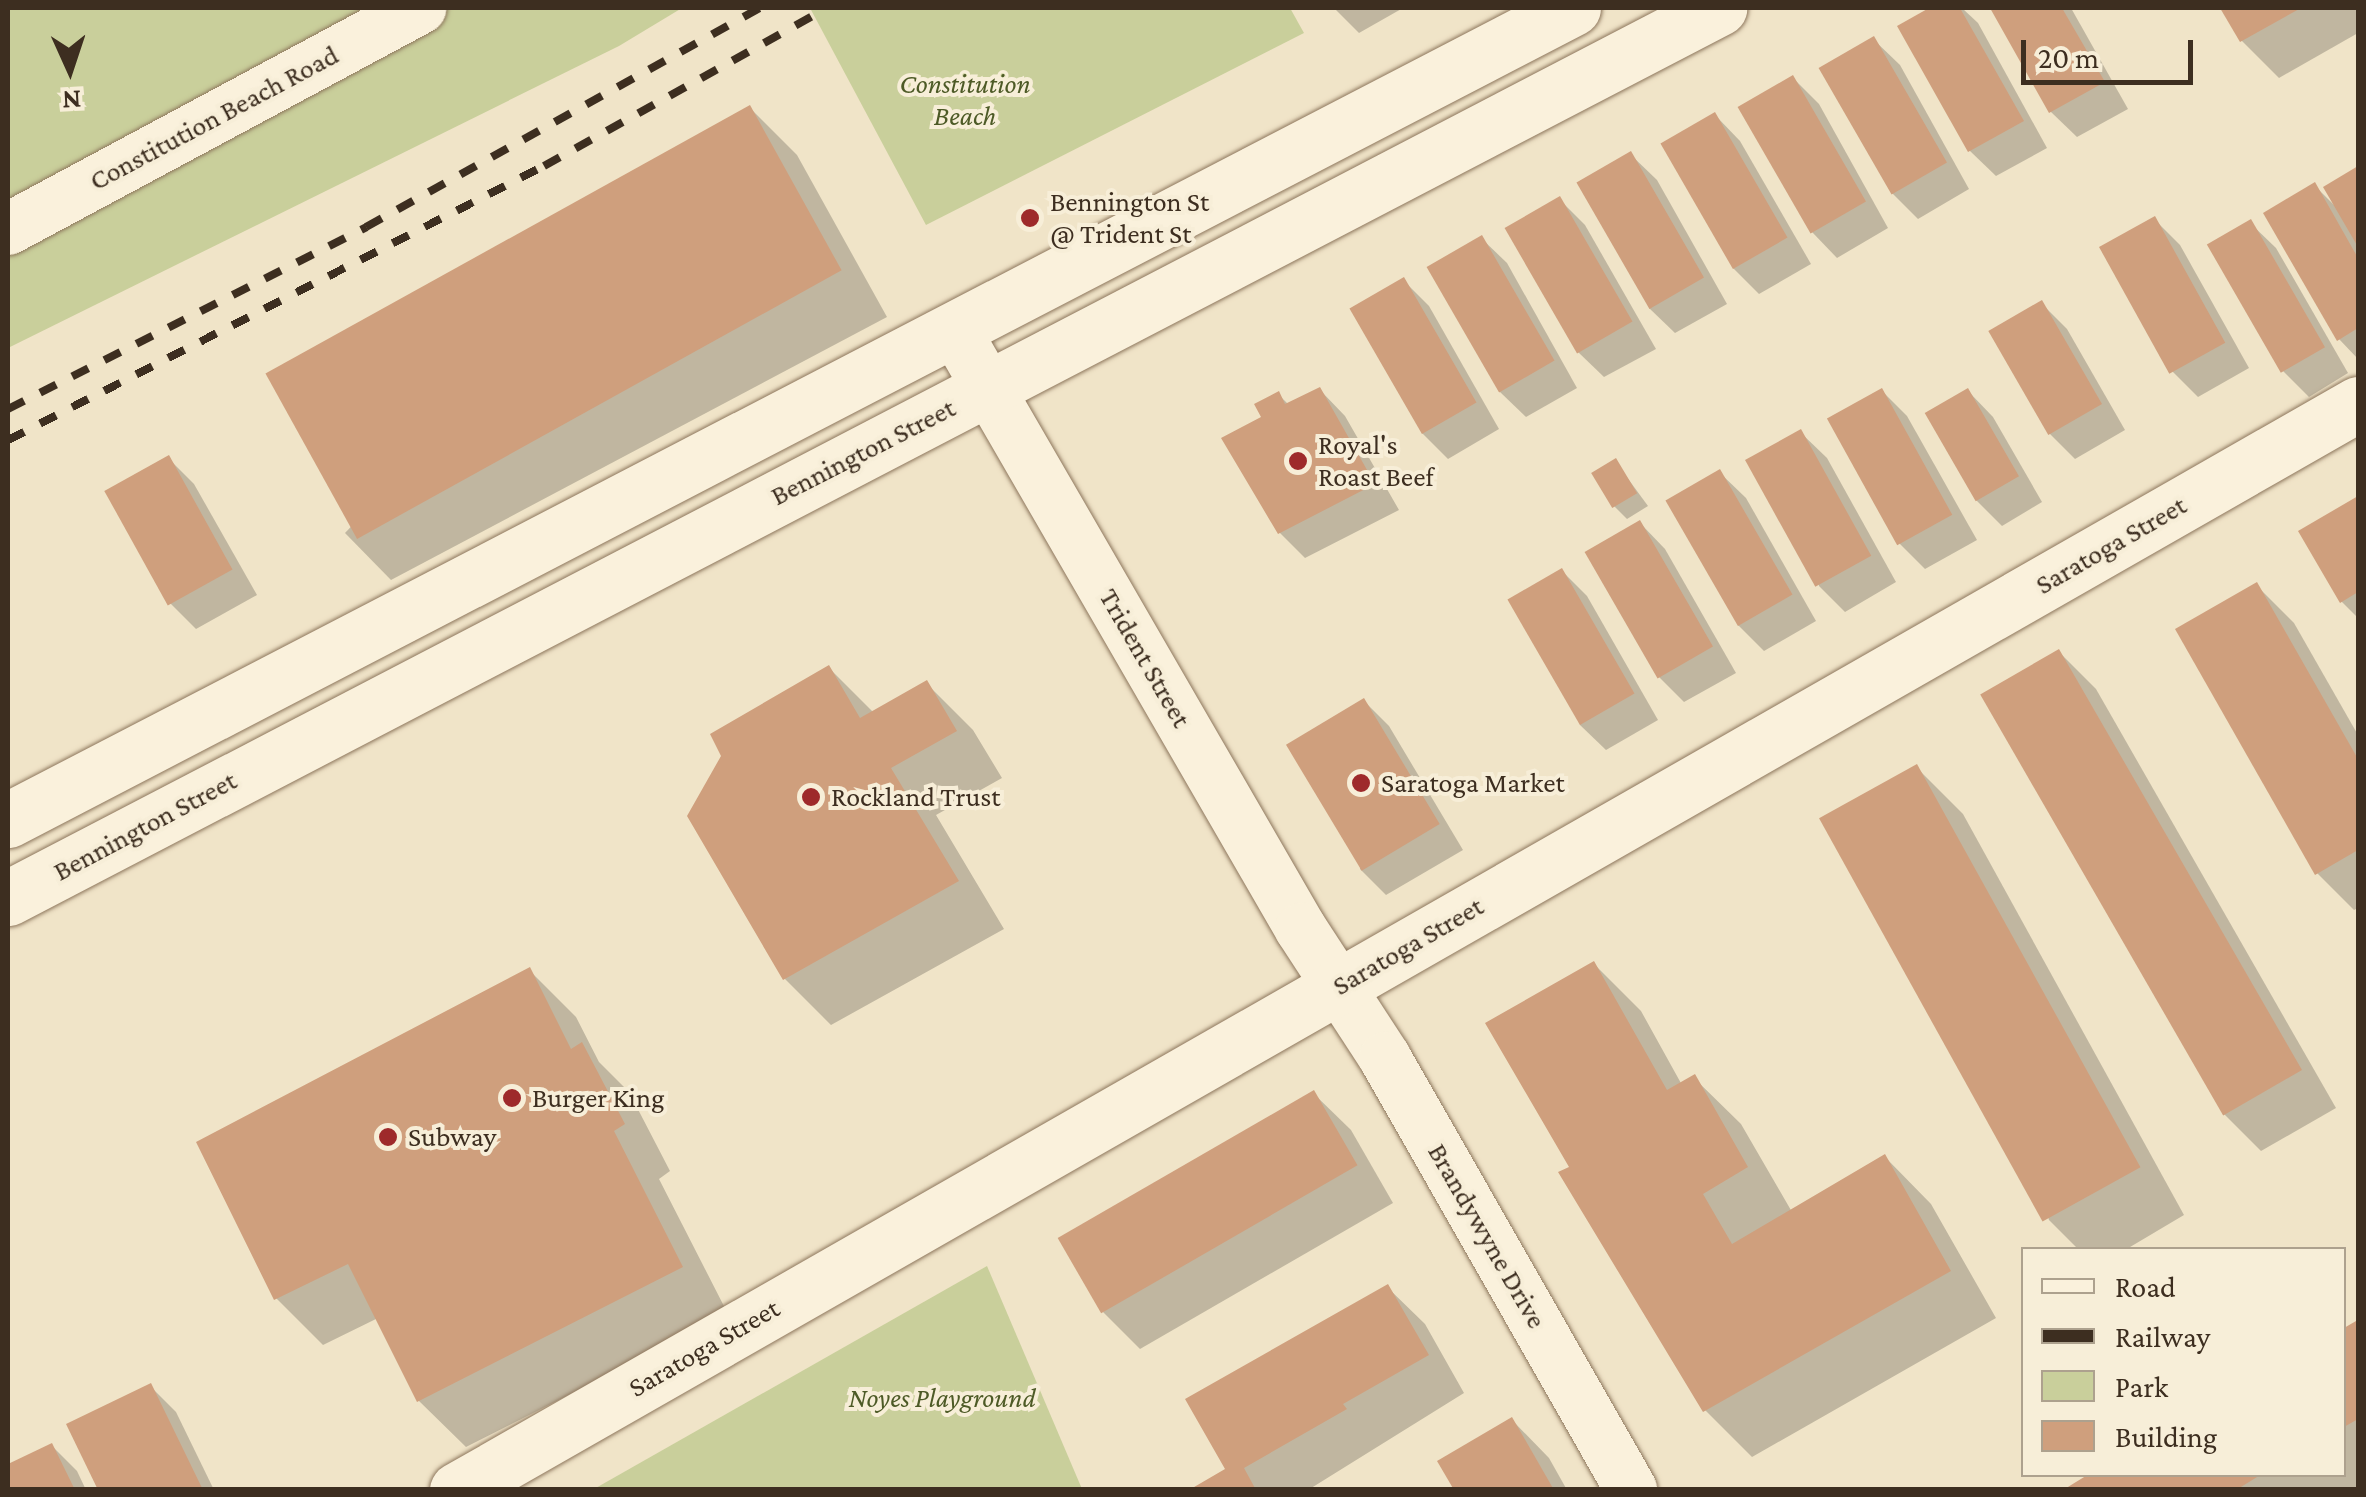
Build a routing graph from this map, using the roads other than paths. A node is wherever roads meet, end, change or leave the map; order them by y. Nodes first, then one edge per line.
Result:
1 (420, 8) edge
2 (1574, 8) edge
3 (1719, 8) edge
4 (8, 229) edge
5 (954, 329) junction
6 (988, 387) junction
7 (2358, 404) edge
8 (554, 536) junction
9 (586, 596) junction
10 (239, 700) junction
11 (269, 761) junction
12 (16, 815) edge
13 (57, 872) junction
14 (8, 898) edge
15 (1338, 986) junction
16 (458, 1490) edge
17 (1631, 1490) edge

1 - 4 street, Constitution Beach Road
2 - 5 main road
3 - 6 main road, Bennington Street
5 - 6 street, Trident Street
5 - 8 main road
6 - 9 main road, Bennington Street
6 - 15 street, Trident Street
7 - 15 main road, Saratoga Street
8 - 9 main road
8 - 10 main road
9 - 11 main road, Bennington Street
10 - 11 main road
10 - 12 main road
11 - 13 main road, Bennington Street
12 - 13 main road
13 - 14 main road, Bennington Street
15 - 16 main road, Saratoga Street
15 - 17 street, Brandywyne Drive

